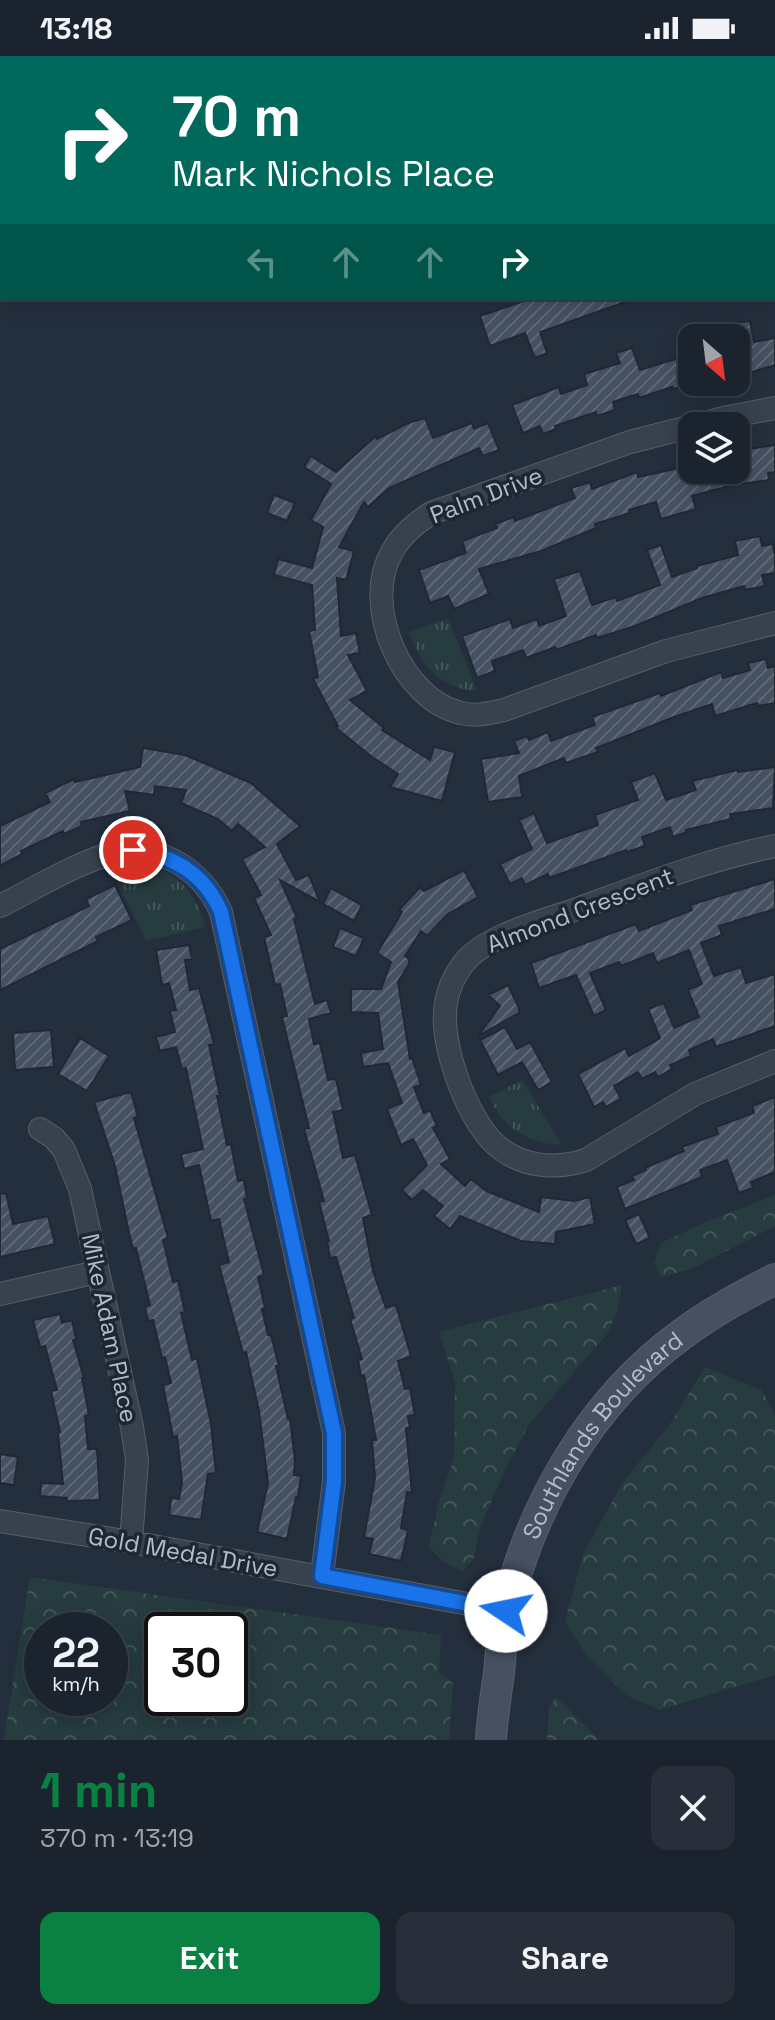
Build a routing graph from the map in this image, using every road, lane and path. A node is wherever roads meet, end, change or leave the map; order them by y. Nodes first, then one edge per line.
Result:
1 (775, 408) edge
2 (775, 623) edge
3 (775, 846) edge
4 (0, 906) edge
5 (775, 1061) edge
6 (40, 1129) dead end
7 (97, 1272) junction
8 (775, 1279) edge
9 (0, 1294) edge
10 (0, 1521) edge
11 (131, 1542) junction
12 (322, 1576) junction
13 (506, 1611) junction
14 (491, 1740) edge

1 - 2 street, Palm Drive
3 - 5 street, Almond Crescent
4 - 12 street
6 - 7 street, Mike Adam Place
7 - 9 street
7 - 11 street, Mike Adam Place
8 - 13 main road, Southlands Boulevard
10 - 11 street, Gold Medal Drive
11 - 12 street, Gold Medal Drive
12 - 13 street, Gold Medal Drive
13 - 14 main road, Southlands Boulevard

